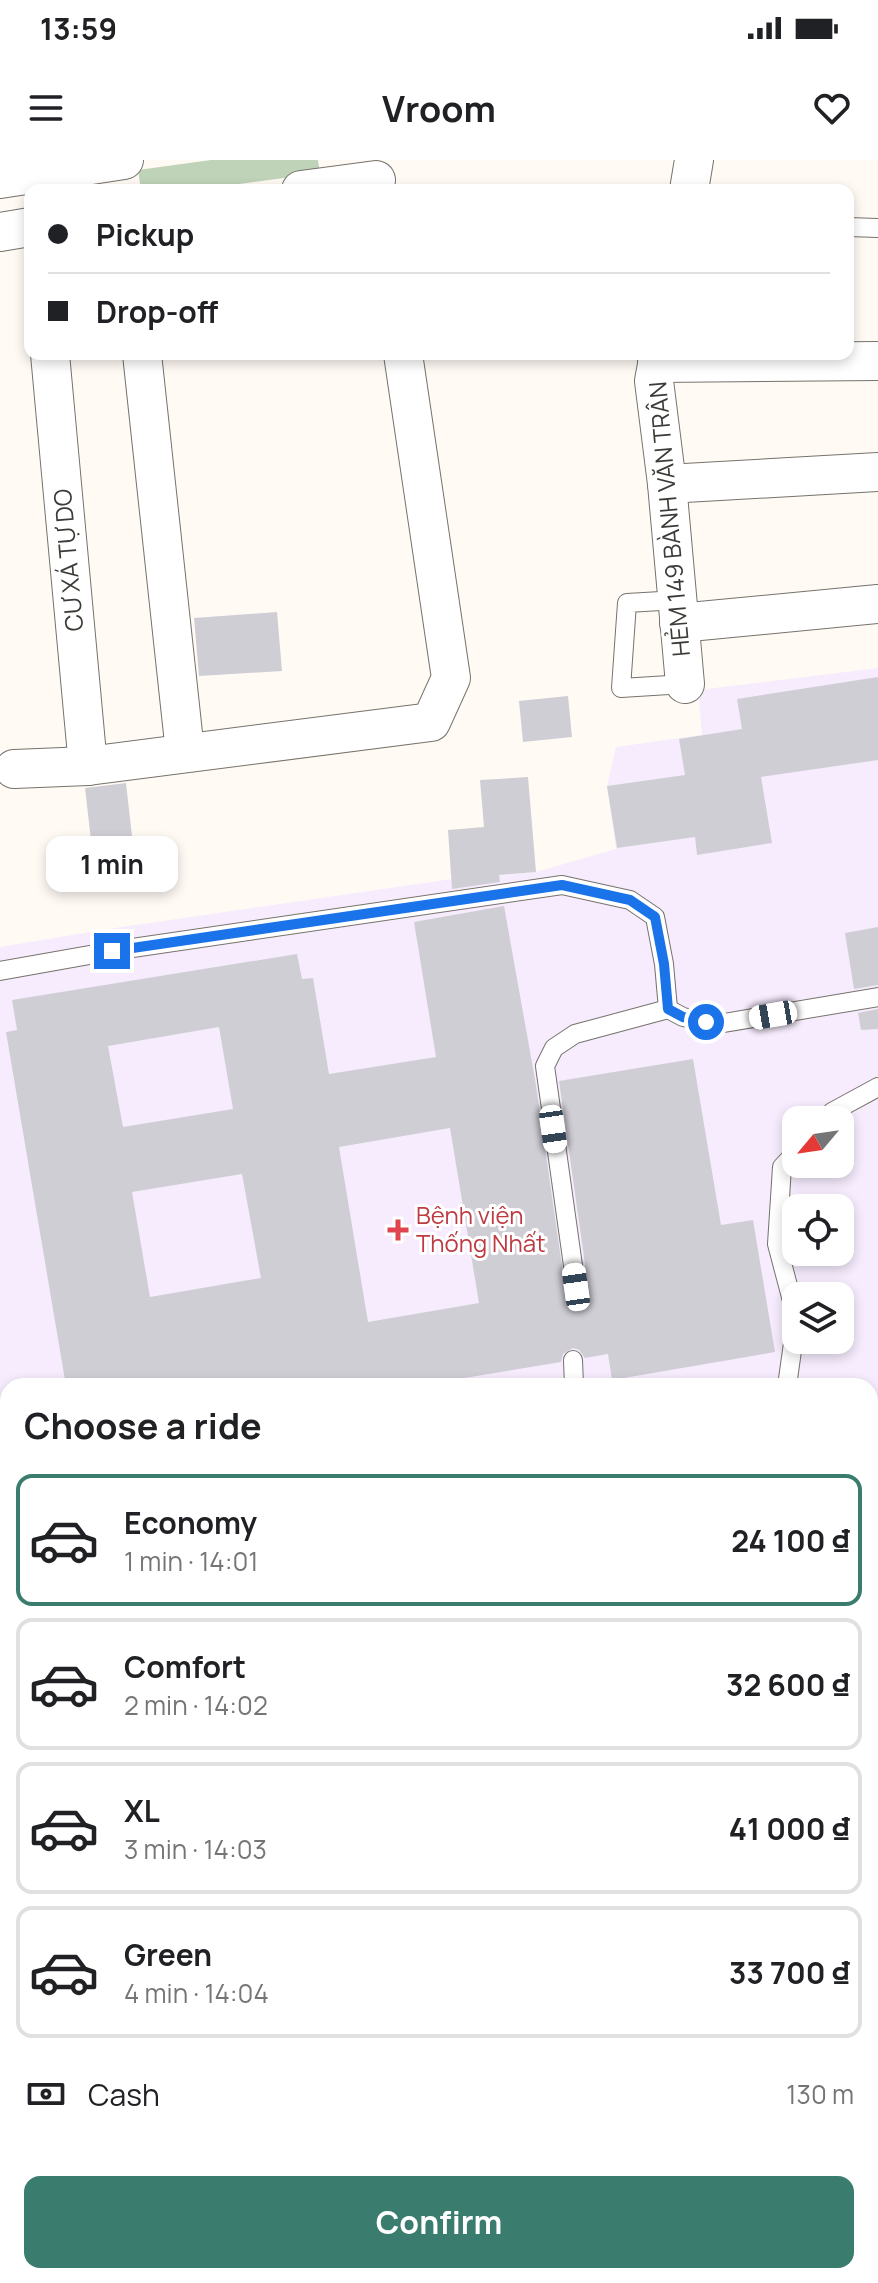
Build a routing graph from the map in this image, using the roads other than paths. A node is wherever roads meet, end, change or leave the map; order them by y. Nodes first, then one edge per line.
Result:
1 (122, 160) edge
2 (694, 160) edge
3 (376, 177) edge
4 (23, 181) edge
5 (124, 184) edge
6 (336, 184) edge
7 (690, 184) edge
8 (854, 227) edge
9 (24, 228) edge
10 (878, 228) edge
11 (0, 232) edge
12 (51, 360) edge
13 (143, 360) edge
14 (404, 360) edge
15 (658, 360) edge
16 (805, 360) edge
17 (878, 361) edge
18 (878, 472) edge
19 (667, 484) junction
20 (878, 604) edge
21 (678, 612) junction
22 (685, 684) joint
23 (185, 752) junction
24 (88, 766) junction
25 (7, 769) edge
26 (0, 971) edge
27 (878, 997) edge
28 (668, 1009) junction
29 (878, 1087) edge
30 (843, 1106) edge
31 (782, 1167) edge
32 (787, 1282) edge
33 (576, 1287) dead end
34 (791, 1354) edge
35 (573, 1360) dead end
36 (574, 1378) edge
37 (788, 1378) edge

1 - 4 street
1 - 5 street
2 - 7 street
3 - 6 street
8 - 10 lane
9 - 11 street
12 - 24 street, CƯ XÁ TỰ DO
13 - 23 street
14 - 23 street
15 - 19 street, HẺM 149 BÀNH VĂN TRÂN
16 - 17 street
18 - 19 street
19 - 21 street, HẺM 149 BÀNH VĂN TRÂN
20 - 21 street
21 - 22 street, HẺM 149 BÀNH VĂN TRÂN
21 - 22 lane
23 - 24 street
24 - 25 street
26 - 28 lane
27 - 28 lane
28 - 33 lane
29 - 30 lane
31 - 32 lane
34 - 37 lane
35 - 36 lane

